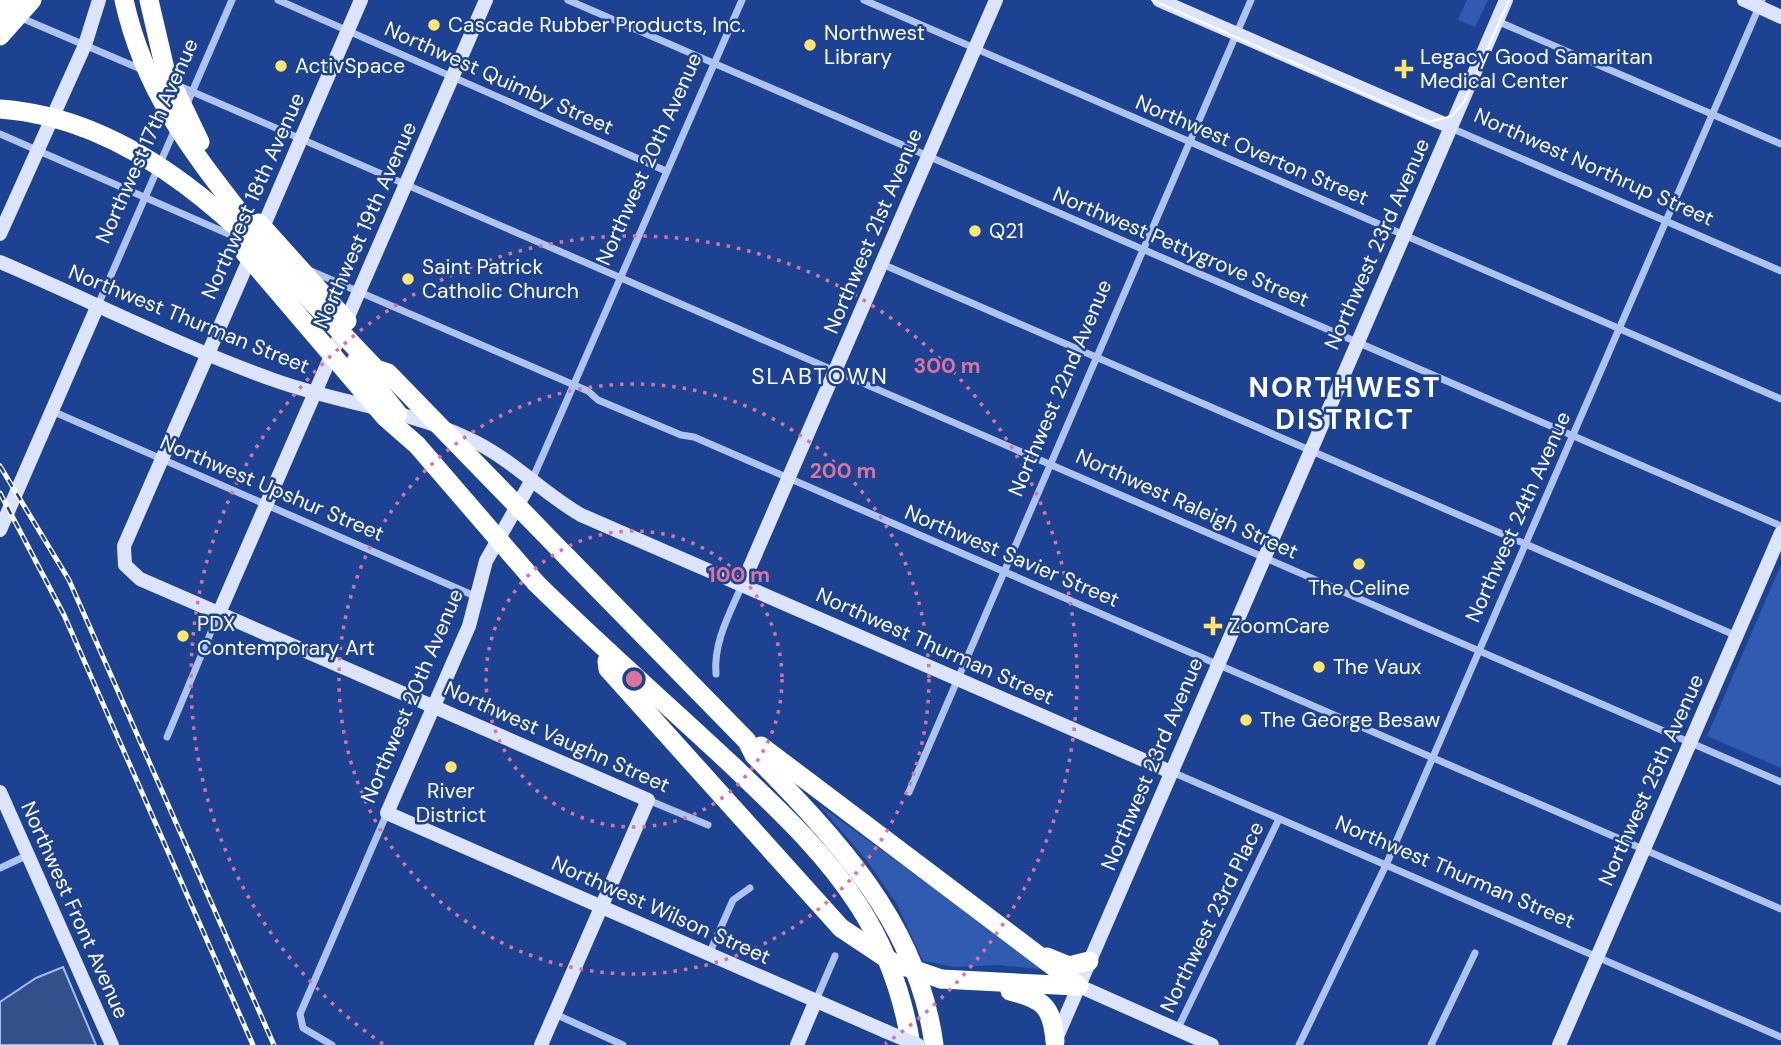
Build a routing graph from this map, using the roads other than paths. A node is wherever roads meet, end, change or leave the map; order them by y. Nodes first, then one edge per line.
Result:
1 (10, 0) edge
2 (32, 0) edge
3 (99, 0) edge
4 (124, 0) edge
5 (149, 0) edge
6 (232, 0) edge
7 (278, 0) edge
8 (361, 0) edge
9 (486, 0) edge
10 (568, 0) edge
11 (741, 0) edge
12 (864, 0) edge
13 (996, 0) edge
14 (1158, 0) edge
15 (1251, 0) edge
16 (1506, 0) edge
17 (1744, 0) edge
18 (1761, 3) edge
19 (0, 9) edge
20 (0, 15) edge
21 (1781, 17) edge
22 (1497, 21) junction
23 (348, 30) junction
24 (1236, 33) junction
25 (0, 36) edge
26 (85, 45) junction
27 (975, 48) junction
28 (713, 64) junction
29 (453, 76) junction
30 (192, 91) junction
31 (0, 111) edge
32 (1713, 115) junction
33 (1451, 128) junction
34 (0, 134) edge
35 (301, 139) junction
36 (1189, 142) junction
37 (1781, 144) edge
38 (37, 150) junction
39 (928, 157) junction
40 (666, 171) junction
41 (406, 185) junction
42 (145, 198) junction
43 (1667, 221) junction
44 (0, 234) edge
45 (1404, 235) junction
46 (255, 246) junction
47 (1143, 248) junction
48 (0, 262) edge
49 (881, 263) junction
50 (1781, 271) edge
51 (621, 277) junction
52 (359, 292) junction
53 (98, 305) junction
54 (1619, 328) junction
55 (1357, 343) junction
56 (207, 353) junction
57 (1096, 357) junction
58 (835, 370) junction
59 (388, 373) junction
60 (574, 385) junction
61 (315, 392) junction
62 (1781, 399) edge
63 (52, 411) junction
64 (1573, 437) junction
65 (417, 445) junction
66 (1310, 451) junction
67 (162, 460) junction
68 (1050, 464) junction
69 (788, 478) junction
70 (532, 480) junction
71 (266, 505) junction
72 (1781, 526) edge
73 (0, 530) edge
74 (1781, 533) edge
75 (1526, 544) junction
76 (1264, 558) junction
77 (125, 565) joint
78 (1003, 570) junction
79 (742, 585) junction
80 (478, 598) junction
81 (219, 612) junction
82 (1737, 636) junction
83 (604, 650) junction
84 (1480, 650) junction
85 (1218, 665) junction
86 (716, 674) dead end
87 (956, 678) junction
88 (433, 706) junction
89 (167, 737) dead end
90 (747, 741) junction
91 (1690, 742) junction
92 (1432, 758) junction
93 (1171, 772) junction
94 (1781, 782) edge
95 (0, 792) edge
96 (909, 792) dead end
97 (648, 800) junction
98 (387, 813) junction
99 (1279, 819) junction
100 (708, 825) dead end
101 (1643, 850) junction
102 (28, 855) junction
103 (1386, 865) junction
104 (0, 868) edge
105 (750, 888) dead end
106 (963, 900) junction
107 (602, 907) junction
108 (1781, 909) edge
109 (1475, 953) dead end
110 (709, 954) junction
111 (835, 956) dead end
112 (1597, 956) junction
113 (1089, 961) junction
114 (968, 981) junction
115 (1079, 986) junction
116 (816, 1000) junction
117 (555, 1014) junction
118 (1177, 1030) junction
119 (1781, 1037) edge
120 (1054, 1043) edge
121 (112, 1045) edge
122 (332, 1045) edge
123 (541, 1045) edge
124 (623, 1045) edge
125 (797, 1045) edge
126 (911, 1045) edge
127 (918, 1045) edge
128 (934, 1045) edge
129 (1212, 1045) edge
130 (1299, 1045) edge
131 (1431, 1045) edge
132 (1559, 1045) edge

1 - 20 highway, bridge
2 - 25 highway, bridge
3 - 26 street
4 - 65 highway, bridge
5 - 59 highway, bridge
6 - 30 street, Northwest 17th Avenue
7 - 23 street, Northwest Quimby Street
8 - 23 street, Northwest 18th Avenue
9 - 29 street, Northwest 19th Avenue
10 - 28 street, Northwest Pettygrove Street
11 - 28 street, Northwest 20th Avenue
12 - 27 street, Northwest Overton Street
13 - 27 street, Northwest 21st Avenue
14 - 24 street, Northwest Northrup Street
15 - 24 street, Northwest 22nd Avenue
16 - 22 street, Northwest 23rd Avenue
17 - 18 street
18 - 21 street
18 - 32 street, Northwest 24th Avenue
19 - 26 street, Northwest Raleigh Street
22 - 32 street
22 - 33 street, Northwest 23rd Avenue
23 - 29 street, Northwest Quimby Street
23 - 35 street, Northwest 18th Avenue
24 - 33 street, Northwest Northrup Street
24 - 36 street, Northwest 22nd Avenue
26 - 30 street, Northwest Raleigh Street
26 - 38 street
27 - 36 street, Northwest Overton Street
27 - 39 street, Northwest 21st Avenue
28 - 39 street, Northwest Pettygrove Street
28 - 40 street, Northwest 20th Avenue
29 - 40 street, Northwest Quimby Street
29 - 41 street, Northwest 19th Avenue
30 - 35 street, Northwest Raleigh Street
30 - 42 street, Northwest 17th Avenue
31 - 59 highway, bridge
31 - 65 highway, bridge
32 - 37 street
32 - 43 street, Northwest 24th Avenue
33 - 43 street, Northwest Northrup Street
33 - 45 street, Northwest 23rd Avenue
34 - 38 street, Northwest Savier Street
35 - 41 street, Northwest Raleigh Street
35 - 46 street, Northwest 18th Avenue
36 - 45 street, Northwest Overton Street
36 - 47 street, Northwest 22nd Avenue
38 - 42 street, Northwest Savier Street
38 - 44 street
39 - 47 street, Northwest Pettygrove Street
39 - 49 street, Northwest 21st Avenue
40 - 51 street, Northwest 20th Avenue
41 - 51 street, Northwest Raleigh Street
41 - 52 street, Northwest 19th Avenue
42 - 46 street, Northwest Savier Street
42 - 53 street, Northwest 17th Avenue
43 - 50 street, Northwest Northrup Street
43 - 54 street, Northwest 24th Avenue
45 - 54 street, Northwest Overton Street
45 - 55 street, Northwest 23rd Avenue
46 - 52 street, Northwest Savier Street
46 - 56 street, Northwest 18th Avenue
47 - 55 street, Northwest Pettygrove Street
47 - 57 street, Northwest 22nd Avenue
48 - 53 street, Northwest Thurman Street
49 - 57 street
49 - 58 street, Northwest 21st Avenue
51 - 58 street, Northwest Raleigh Street
51 - 60 street, Northwest 20th Avenue
52 - 60 street, Northwest Savier Street
52 - 61 street, Northwest 19th Avenue
53 - 56 street, Northwest Thurman Street
53 - 63 street, Northwest 17th Avenue
54 - 62 street, Northwest Overton Street
54 - 64 street, Northwest 24th Avenue
55 - 64 street, Northwest Pettygrove Street
55 - 66 street, Northwest 23rd Avenue
56 - 61 street, Northwest Thurman Street
56 - 67 street, Northwest 18th Avenue
57 - 66 street
57 - 68 street, Northwest 22nd Avenue
58 - 68 street, Northwest Raleigh Street
58 - 69 street, Northwest 21st Avenue
59 - 90 highway, bridge
60 - 69 street, Northwest Savier Street
60 - 70 street, Northwest 20th Avenue
61 - 70 street, Northwest Thurman Street
61 - 71 street, Northwest 19th Avenue
63 - 67 street, Northwest Upshur Street
63 - 73 street, Northwest 17th Avenue
64 - 72 street, Northwest Pettygrove Street
64 - 75 street, Northwest 24th Avenue
65 - 83 highway, bridge
66 - 75 street
66 - 76 street, Northwest 23rd Avenue
67 - 71 street, Northwest Upshur Street
67 - 77 street, Northwest 18th Avenue
68 - 76 street, Northwest Raleigh Street
68 - 78 street, Northwest 22nd Avenue
69 - 78 street, Northwest Savier Street
69 - 79 street, Northwest 21st Avenue
70 - 79 street, Northwest Thurman Street
70 - 80 street, Northwest 20th Avenue
71 - 80 street, Northwest Upshur Street
71 - 81 street, Northwest 19th Avenue
74 - 82 street, Northwest 25th Avenue
75 - 82 street
75 - 84 street, Northwest 24th Avenue
76 - 84 street, Northwest Raleigh Street
76 - 85 street, Northwest 23rd Avenue
77 - 81 street, Northwest Vaughn Street
78 - 85 street, Northwest Savier Street
78 - 87 street, Northwest 22nd Avenue
79 - 86 street, Northwest 21st Avenue
79 - 87 street, Northwest Thurman Street
80 - 88 street, Northwest 20th Avenue
81 - 88 street, Northwest Vaughn Street
81 - 89 street, Northwest 19th Avenue
82 - 91 street, Northwest 25th Avenue
83 - 114 highway, bridge
83 - 126 highway
84 - 91 street, Northwest Raleigh Street
84 - 92 street, Northwest 24th Avenue
85 - 92 street, Northwest Savier Street
85 - 93 street, Northwest 23rd Avenue
87 - 93 street, Northwest Thurman Street
87 - 96 street, Northwest 22nd Avenue
88 - 97 street, Northwest Vaughn Street
88 - 98 street, Northwest 20th Avenue
90 - 106 highway
90 - 128 highway
91 - 94 street, Northwest Raleigh Street
91 - 101 street, Northwest 25th Avenue
92 - 101 street, Northwest Savier Street
92 - 103 street, Northwest 24th Avenue
93 - 99 street, Northwest Thurman Street
93 - 113 street, Northwest 23rd Avenue
95 - 102 street, Northwest Front Avenue
97 - 100 street, Northwest Vaughn Street
97 - 107 street
98 - 107 street, Northwest Wilson Street
98 - 122 street, Northwest 20th Avenue
99 - 103 street, Northwest Thurman Street
99 - 118 street, Northwest 23rd Place
101 - 108 street, Northwest Savier Street
101 - 112 street, Northwest 25th Avenue
102 - 104 street
102 - 121 street, Northwest Front Avenue
103 - 112 street, Northwest Thurman Street
103 - 130 street, Northwest 24th Avenue
105 - 110 street
106 - 113 highway
106 - 115 highway
107 - 110 street, Northwest Wilson Street
107 - 117 street
109 - 131 street
110 - 116 street, Northwest Wilson Street
111 - 116 street
112 - 119 street, Northwest Thurman Street
112 - 132 street, Northwest 25th Avenue
113 - 115 street, Northwest 23rd Avenue
114 - 115 highway
114 - 120 highway
115 - 118 street
115 - 120 street, Northwest 23rd Avenue
116 - 125 street
116 - 127 street, Northwest Wilson Street, bridge
117 - 123 street
117 - 124 street
118 - 129 street

